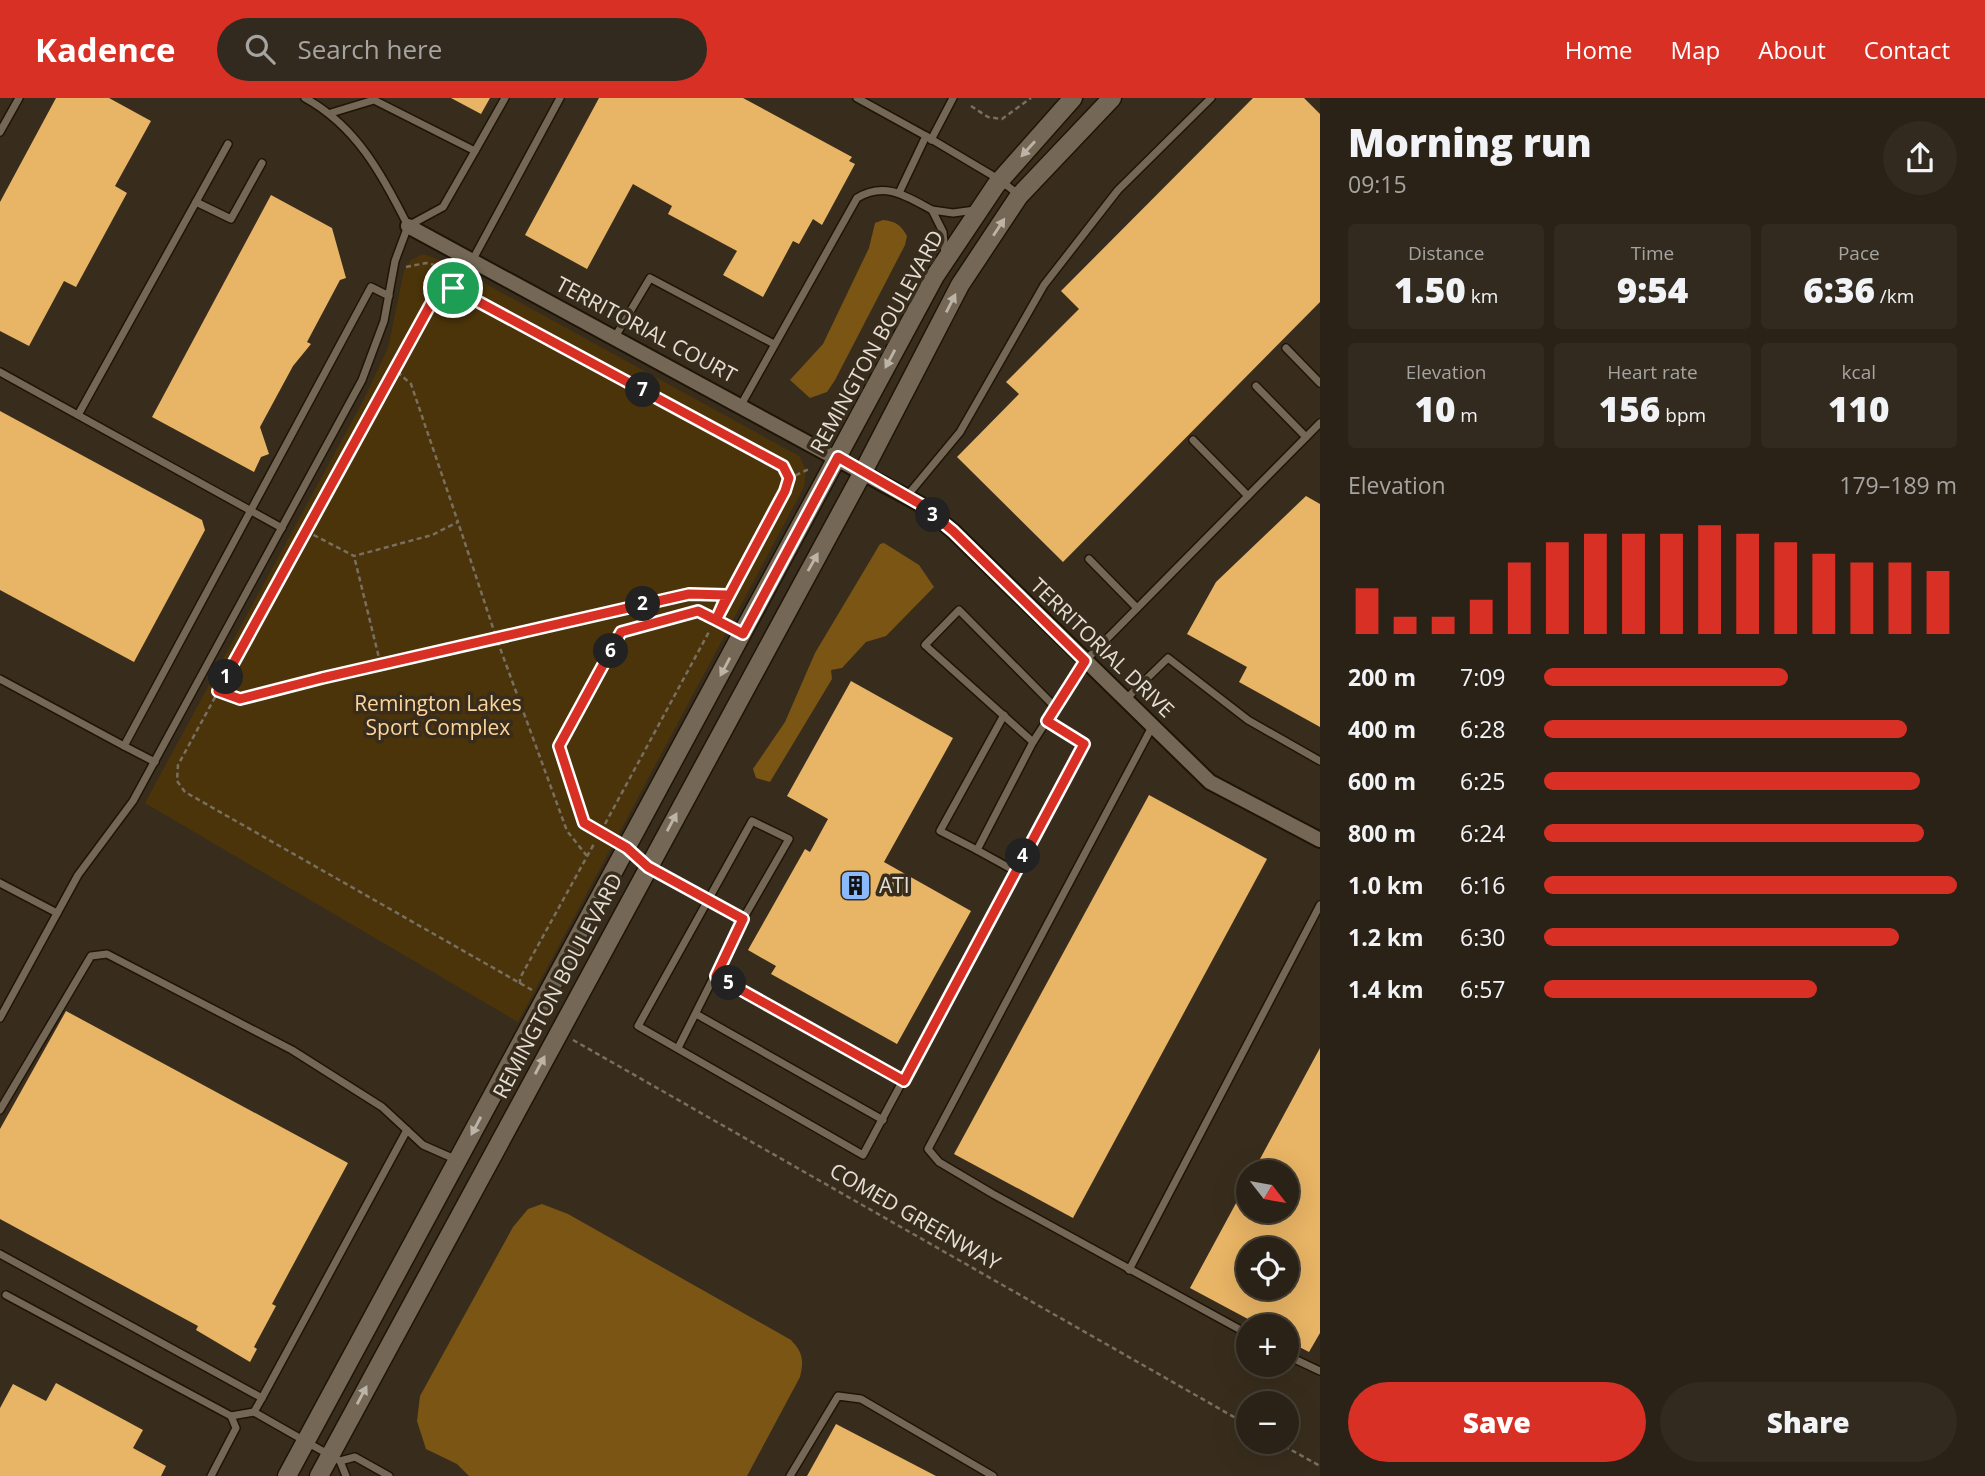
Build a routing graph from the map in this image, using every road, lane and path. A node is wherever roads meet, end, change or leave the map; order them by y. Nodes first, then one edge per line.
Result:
1 (19, 98) edge
2 (305, 98) edge
3 (505, 98) edge
4 (561, 98) edge
5 (857, 98) edge
6 (953, 98) edge
7 (1031, 98) edge
8 (1073, 98) edge
9 (1112, 98) edge
10 (1211, 98) edge
11 (971, 106) dead end
12 (331, 113) junction
13 (0, 132) edge
14 (929, 138) junction
15 (228, 145) dead end
16 (475, 151) junction
17 (262, 163) dead end
18 (1000, 180) junction
19 (899, 192) junction
20 (1019, 195) junction
21 (196, 202) junction
22 (979, 209) junction
23 (932, 210) junction
24 (408, 226) junction
25 (945, 260) junction
26 (472, 261) junction
27 (406, 267) dead end
28 (451, 289) junction
29 (389, 296) junction
30 (615, 338) junction
31 (774, 344) junction
32 (1286, 348) dead end
33 (394, 369) junction
34 (0, 372) edge
35 (1320, 383) edge
36 (1255, 386) dead end
37 (741, 405) junction
38 (78, 415) junction
39 (1320, 423) edge
40 (1306, 436) junction
41 (1193, 440) dead end
42 (838, 457) junction
43 (811, 468) dead end
44 (863, 472) junction
45 (788, 479) junction
46 (906, 496) junction
47 (1248, 496) junction
48 (249, 509) junction
49 (458, 522) junction
50 (282, 528) junction
51 (306, 531) junction
52 (354, 556) junction
53 (1089, 559) dead end
54 (727, 595) junction
55 (1137, 608) junction
56 (716, 620) junction
57 (743, 634) junction
58 (496, 637) junction
59 (1085, 661) junction
60 (381, 666) junction
61 (0, 678) edge
62 (218, 691) junction
63 (1125, 700) junction
64 (1055, 707) junction
65 (1004, 715) junction
66 (1047, 721) junction
67 (1152, 727) junction
68 (1033, 742) junction
69 (124, 746) junction
70 (1320, 761) edge
71 (155, 762) junction
72 (600, 833) junction
73 (1320, 840) edge
74 (627, 848) junction
75 (977, 850) junction
76 (587, 856) junction
77 (648, 867) junction
78 (1016, 871) junction
79 (0, 883) edge
80 (708, 898) junction
81 (1320, 905) edge
82 (57, 913) junction
83 (743, 919) junction
84 (716, 976) junction
85 (520, 984) junction
86 (536, 993) dead end
87 (696, 1014) junction
88 (0, 1018) edge
89 (567, 1036) dead end
90 (678, 1048) junction
91 (904, 1081) junction
92 (0, 1110) edge
93 (883, 1120) junction
94 (407, 1130) junction
95 (458, 1160) junction
96 (0, 1254) edge
97 (1129, 1270) junction
98 (6, 1295) dead end
99 (1236, 1328) edge
100 (1299, 1361) edge
101 (1320, 1371) edge
102 (262, 1398) junction
103 (254, 1412) junction
104 (232, 1416) junction
105 (1236, 1418) edge
106 (306, 1442) junction
107 (1299, 1454) edge
108 (335, 1458) junction
109 (1320, 1466) edge
110 (211, 1476) edge
111 (287, 1476) edge
112 (318, 1476) edge
113 (346, 1476) edge
114 (389, 1476) edge
115 (790, 1476) edge
116 (993, 1476) edge

1 - 13 lane
2 - 12 lane
3 - 16 lane
4 - 26 lane
5 - 14 lane
6 - 14 lane
7 - 11 path
8 -> 18 street, REMINGTON BOULEVARD
9 - 20 street, REMINGTON BOULEVARD
10 - 46 lane
12 - 16 lane
12 - 24 lane
14 - 18 lane
14 - 19 lane
15 - 21 lane
16 - 24 lane
17 - 21 lane
18 - 20 lane
18 - 22 street, REMINGTON BOULEVARD
19 - 23 lane
19 - 31 lane
44 -> 20 street, REMINGTON BOULEVARD
21 - 38 lane
22 - 23 lane
22 - 25 street, REMINGTON BOULEVARD
23 - 25 lane
24 - 26 street, TERRITORIAL COURT
24 - 29 lane
25 -> 42 street, REMINGTON BOULEVARD
26 - 30 street, TERRITORIAL COURT
27 - 28 path
28 - 33 path
28 - 45 path
29 - 48 lane
29 - 50 lane
30 - 31 lane
30 - 37 street, TERRITORIAL COURT
31 - 37 lane
32 - 35 lane
33 - 49 path
33 - 51 path
34 - 38 lane
36 - 40 lane
37 - 42 street, TERRITORIAL COURT
38 - 48 lane
39 - 40 lane
40 - 47 lane
41 - 47 lane
42 - 44 street, TERRITORIAL COURT
42 - 57 street, REMINGTON BOULEVARD
43 - 45 path
44 - 46 street, TERRITORIAL DRIVE
77 -> 44 street, REMINGTON BOULEVARD
45 - 54 path
46 - 59 street, TERRITORIAL DRIVE
47 - 55 lane
48 - 50 lane
48 - 69 lane
49 - 52 path
49 - 58 path
50 - 71 lane
51 - 52 path
51 - 62 path
52 - 60 path
53 - 55 lane
54 - 56 path
54 - 58 path
55 - 59 lane
56 - 57 lane
56 - 72 path
56 - 72 lane
57 -> 74 street, REMINGTON BOULEVARD
58 - 60 path
58 - 76 path
59 - 63 street, TERRITORIAL DRIVE
59 - 64 lane
60 - 62 path
61 - 69 lane
62 - 85 path
63 - 67 street, TERRITORIAL DRIVE
63 - 70 lane
64 - 65 lane
64 - 66 lane
65 - 68 lane
65 - 75 lane
66 - 68 lane
66 - 78 lane
67 - 73 street, TERRITORIAL DRIVE
67 - 97 lane
68 - 75 lane
69 - 71 lane
71 - 82 lane
72 - 74 lane
72 - 76 path
74 - 77 lane
74 -> 95 street, REMINGTON BOULEVARD
75 - 78 lane
76 - 85 path
77 - 80 lane
108 -> 77 street, REMINGTON BOULEVARD
78 - 91 lane
79 - 82 lane
80 - 83 lane
80 - 83 lane
80 - 90 lane
81 - 97 lane
82 - 88 lane
83 - 84 lane
84 - 87 lane
84 - 91 lane
85 - 86 path
87 - 90 lane
87 - 93 lane
89 - 105 path, COMED GREENWAY
90 - 93 lane
91 - 93 lane
92 - 94 lane
94 - 95 lane
94 - 102 lane
95 - 106 street, REMINGTON BOULEVARD
96 - 102 lane
97 - 99 lane
98 - 104 lane
100 - 101 lane
102 - 103 lane
103 - 104 lane
103 - 106 lane
104 - 110 lane
106 - 108 lane
106 - 111 street, REMINGTON BOULEVARD
107 - 109 path
108 - 112 street, REMINGTON BOULEVARD
108 - 113 lane
108 - 114 lane
115 - 116 lane

